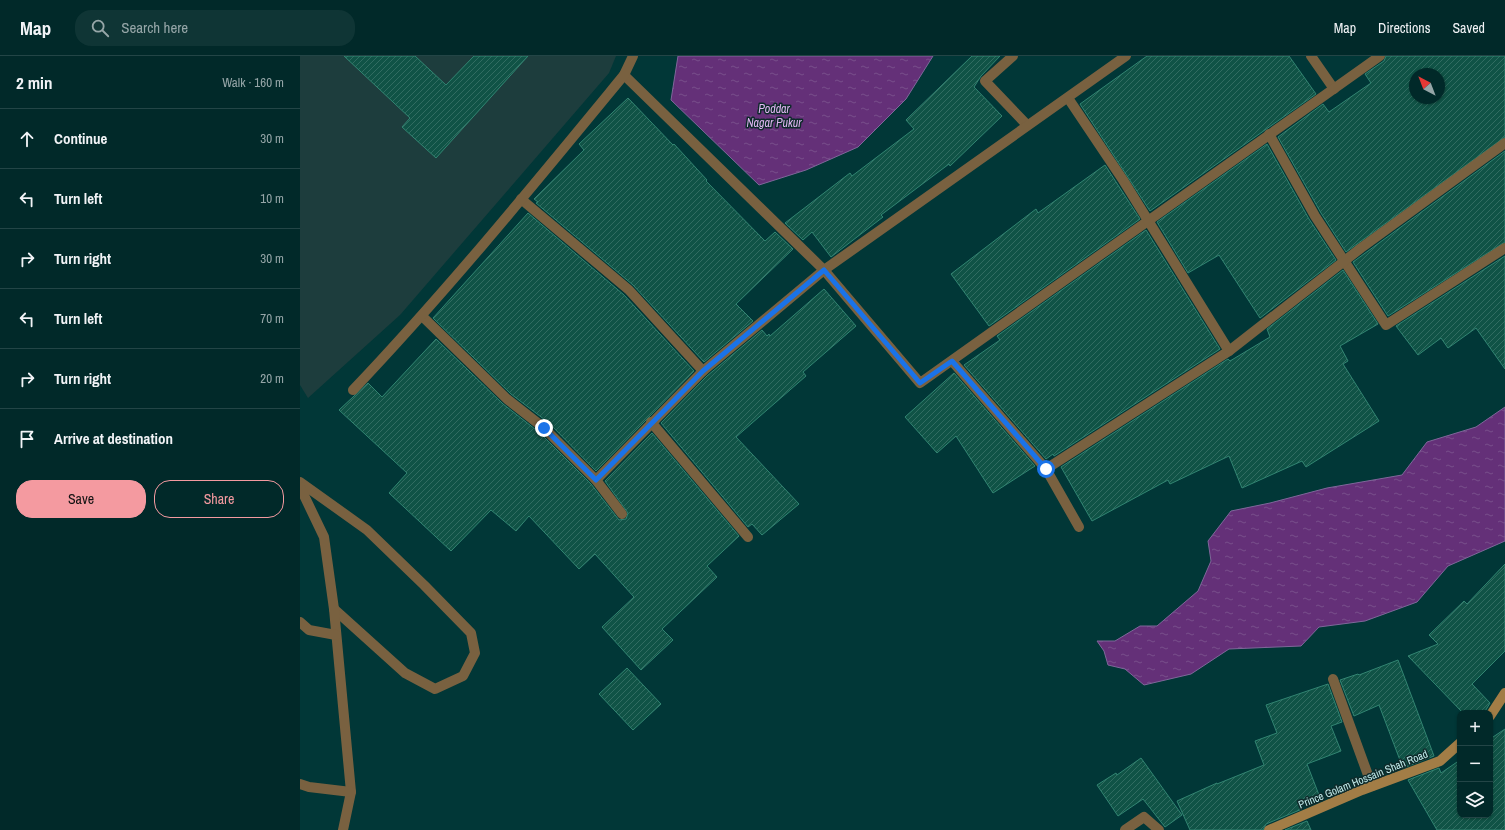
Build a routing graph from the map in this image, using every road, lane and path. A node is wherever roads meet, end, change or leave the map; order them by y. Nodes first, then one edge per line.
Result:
1 (633, 56) edge
2 (1013, 56) edge
3 (1126, 56) edge
4 (1311, 56) edge
5 (1380, 56) edge
6 (624, 75) junction
7 (1334, 89) junction
8 (1068, 98) junction
9 (1027, 125) junction
10 (1269, 134) junction
11 (1505, 143) edge
12 (521, 199) junction
13 (1148, 220) junction
14 (1505, 248) edge
15 (1344, 262) junction
16 (824, 270) junction
17 (422, 316) junction
18 (1229, 351) junction
19 (952, 361) junction
20 (703, 371) junction
21 (353, 390) dead end
22 (651, 422) junction
23 (1046, 469) junction
24 (596, 480) junction
25 (300, 482) edge
26 (300, 487) edge
27 (622, 514) dead end
28 (1079, 527) dead end
29 (748, 537) dead end
30 (334, 609) junction
31 (300, 622) edge
32 (336, 635) junction
33 (1334, 679) dead end
34 (1505, 694) edge
35 (1493, 712) edge
36 (1457, 745) edge
37 (300, 784) edge
38 (1372, 786) junction
39 (351, 792) junction
40 (343, 830) edge
41 (1125, 830) edge
42 (1159, 830) edge
43 (1269, 830) edge

1 - 6 street
2 - 9 street
3 - 8 street
4 - 7 street
5 - 7 street
6 - 12 street
6 - 16 street
7 - 10 street
8 - 9 street
8 - 13 street
9 - 16 street
10 - 13 street
10 - 15 street
11 - 15 street
12 - 17 street
12 - 20 street
13 - 18 street
13 - 19 street
14 - 15 street
15 - 18 street
16 - 19 street
16 - 20 street
17 - 21 street
17 - 24 street
18 - 23 street
19 - 23 street
20 - 22 street
22 - 24 street
22 - 29 street
23 - 28 street
24 - 27 street
25 - 30 street
26 - 30 street
30 - 32 street
31 - 32 street
32 - 39 street
33 - 38 street
34 - 35 street
36 - 38 street, Prince Golam Hossain Shah Road
37 - 39 street
38 - 43 street, Prince Golam Hossain Shah Road
39 - 40 street
41 - 42 street

